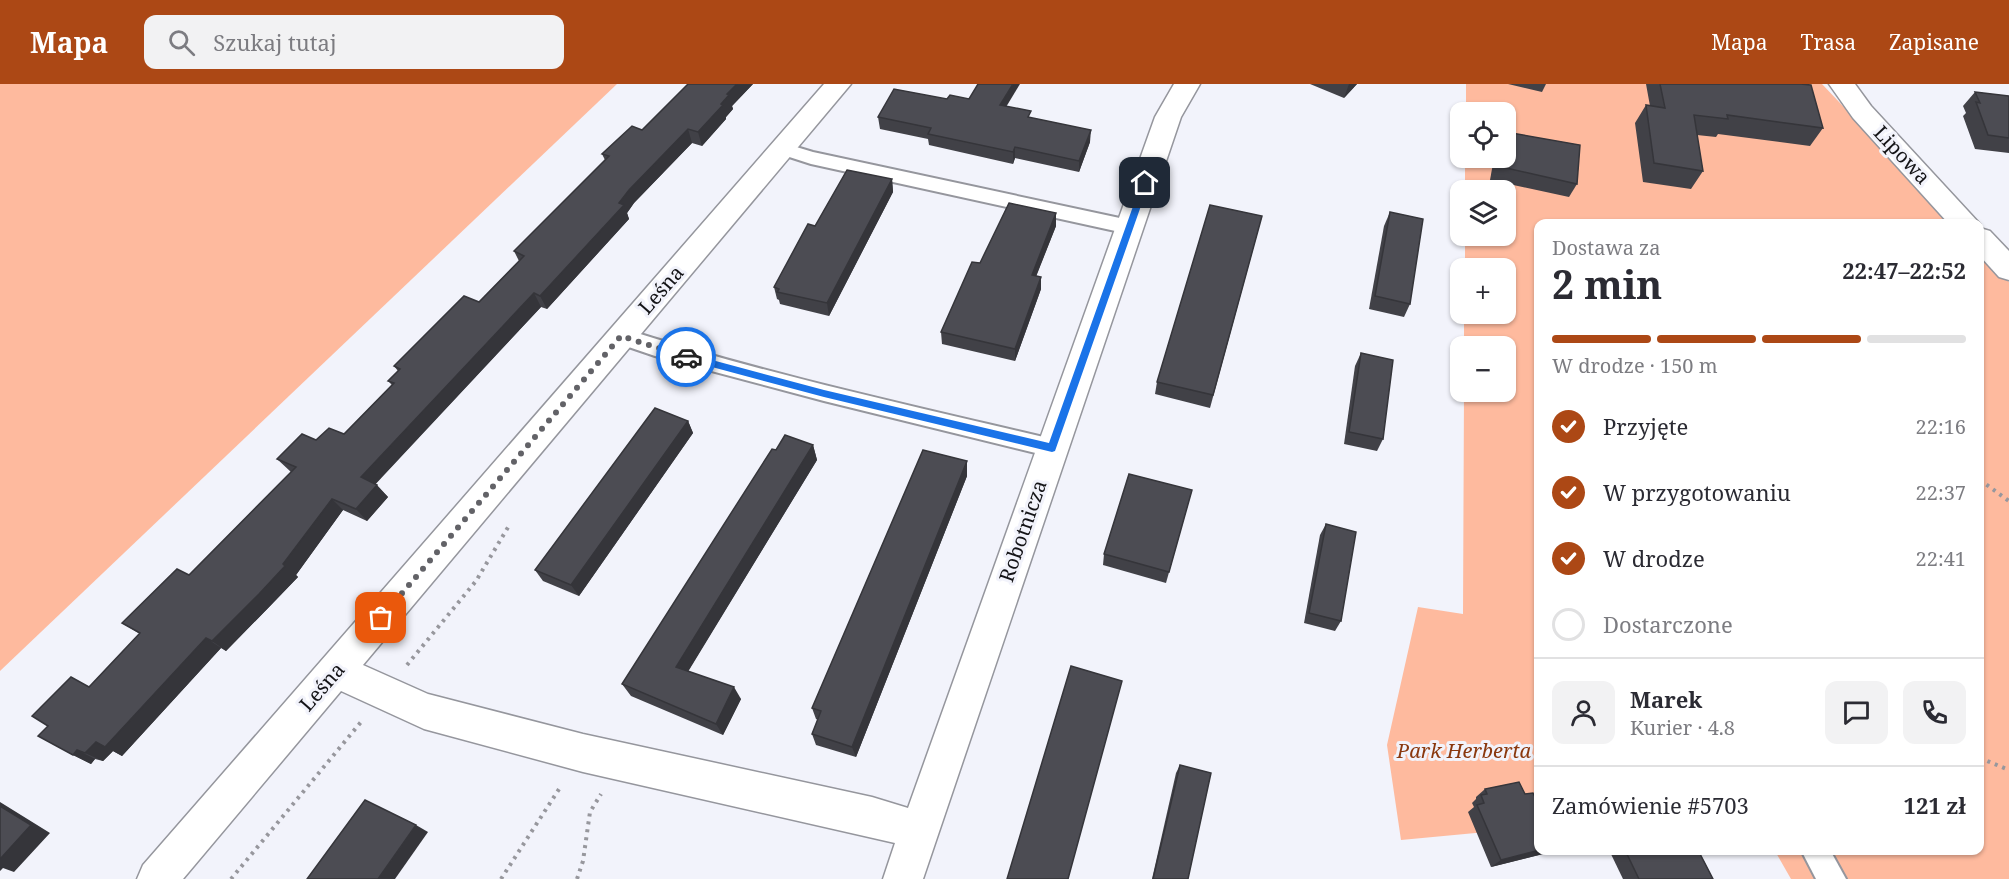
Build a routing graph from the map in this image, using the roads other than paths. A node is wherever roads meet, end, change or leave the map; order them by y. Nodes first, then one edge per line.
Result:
1 (838, 84) edge
2 (1187, 84) edge
3 (1842, 84) edge
4 (783, 149) junction
5 (1961, 219) edge
6 (1129, 227) junction
7 (1984, 242) edge
8 (2009, 269) edge
9 (621, 336) junction
10 (1052, 448) junction
11 (336, 671) junction
12 (921, 831) junction
13 (1817, 855) edge
14 (157, 879) edge
15 (903, 879) edge
16 (1832, 879) edge

1 - 4 street, Leśna
2 - 6 street, Robotnicza
3 - 5 street, Lipowa
4 - 6 lane
4 - 9 street, Leśna
6 - 10 street, Robotnicza
7 - 8 street
9 - 10 lane
9 - 11 street, Leśna
10 - 12 street, Robotnicza
11 - 12 street
11 - 14 street, Leśna
12 - 15 street, Robotnicza
13 - 16 lane

